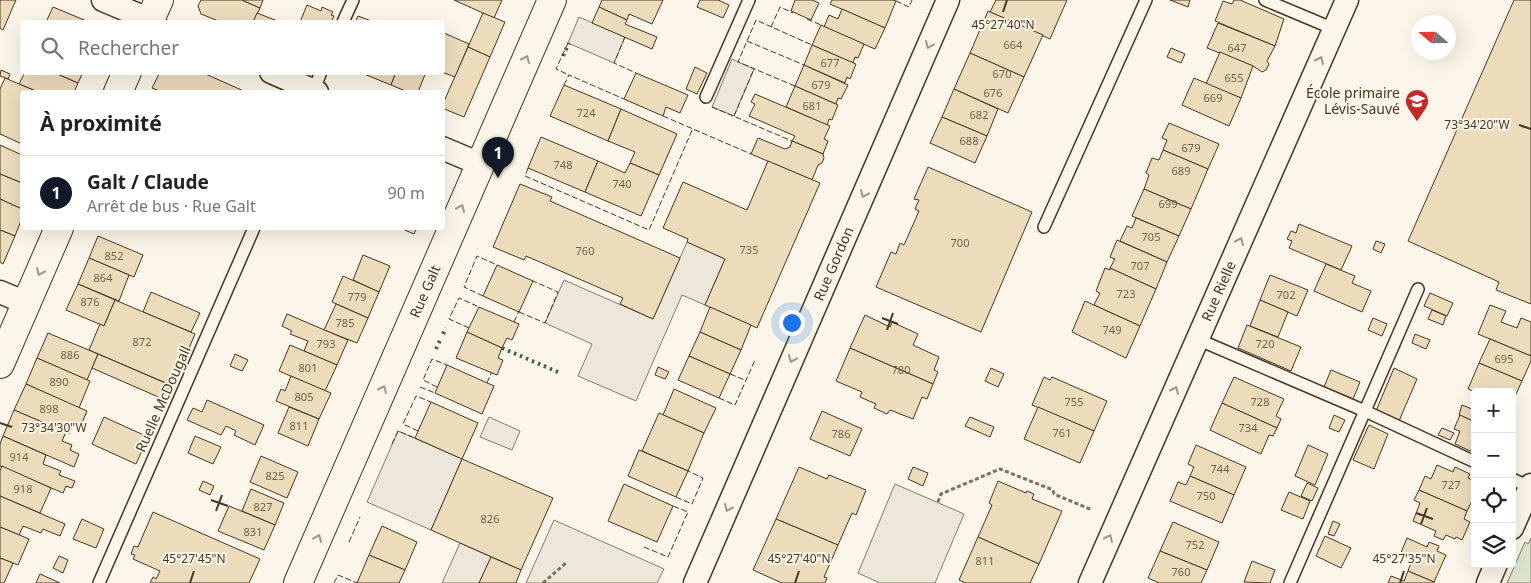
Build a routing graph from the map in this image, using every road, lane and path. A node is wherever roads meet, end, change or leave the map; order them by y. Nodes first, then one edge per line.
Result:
1 (103, 0) edge
2 (353, 0) edge
3 (552, 0) edge
4 (749, 0) edge
5 (948, 0) edge
6 (1146, 0) edge
7 (1265, 0) edge
8 (1346, 0) edge
9 (153, 16) edge
10 (344, 20) edge
11 (1334, 29) junction
12 (126, 75) edge
13 (280, 75) edge
14 (316, 87) edge
15 (119, 90) edge
16 (706, 97) dead end
17 (445, 149) edge
18 (480, 164) junction
19 (1044, 228) dead end
20 (58, 230) edge
21 (253, 230) edge
22 (1418, 289) dead end
23 (0, 292) edge
24 (26, 303) junction
25 (1198, 339) junction
26 (0, 364) edge
27 (1365, 411) junction
28 (1471, 460) edge
29 (1524, 484) edge
30 (938, 502) dead end
31 (1092, 510) dead end
32 (1513, 523) edge
33 (567, 562) dead end
34 (1494, 568) edge
35 (99, 583) edge
36 (298, 583) edge
37 (543, 583) edge
38 (695, 583) edge
39 (1090, 583) edge
40 (1290, 583) edge
41 (1488, 583) edge

1 - 9 street
2 - 10 lane
18 -> 3 main road, Rue Galt
4 - 16 lane
5 -> 38 street, Rue Gordon
6 - 19 lane
7 - 11 lane
8 - 11 street, Rue Rielle
25 -> 11 street, Rue Rielle
12 - 15 main road
13 - 14 street
17 - 18 street
36 -> 18 main road, Rue Galt
20 -> 24 main road
21 - 35 lane, Ruelle McDougall
22 - 27 lane
23 - 24 street
24 - 26 main road
25 - 27 lane
39 -> 25 street, Rue Rielle
27 - 28 lane
27 - 40 lane
29 - 32 street
30 - 31 path
33 - 37 path
34 - 41 street

